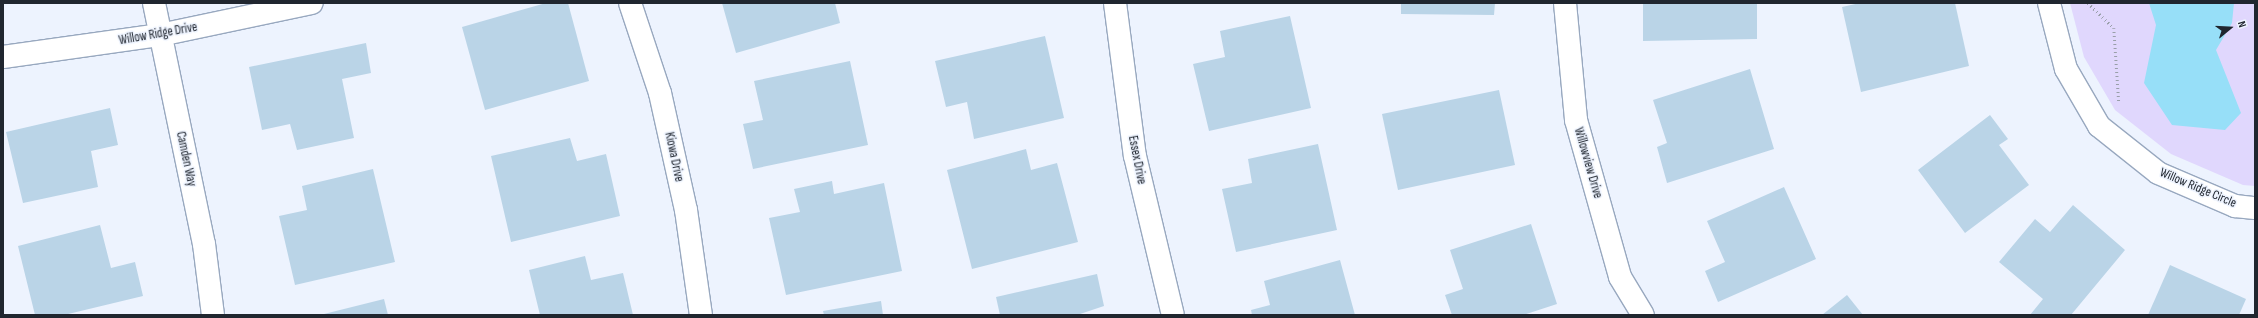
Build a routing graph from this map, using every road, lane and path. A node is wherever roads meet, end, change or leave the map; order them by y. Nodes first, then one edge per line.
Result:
1 (154, 3) edge
2 (312, 3) edge
3 (630, 3) edge
4 (1115, 3) edge
5 (1565, 3) edge
6 (2048, 3) edge
7 (2088, 3) edge
8 (160, 35) junction
9 (3, 57) edge
10 (2124, 110) dead end
11 (2255, 208) edge
12 (213, 315) edge
13 (701, 315) edge
14 (1173, 315) edge
15 (1643, 315) edge

1 - 8 street, Camden Way
2 - 8 street, Willow Ridge Drive
3 - 13 street, Kiowa Drive
4 - 14 street, Essex Drive
5 - 15 street, Willowview Drive
6 - 11 street, Willow Ridge Circle
7 - 10 path
8 - 9 street, Willow Ridge Drive
8 - 12 street, Camden Way

